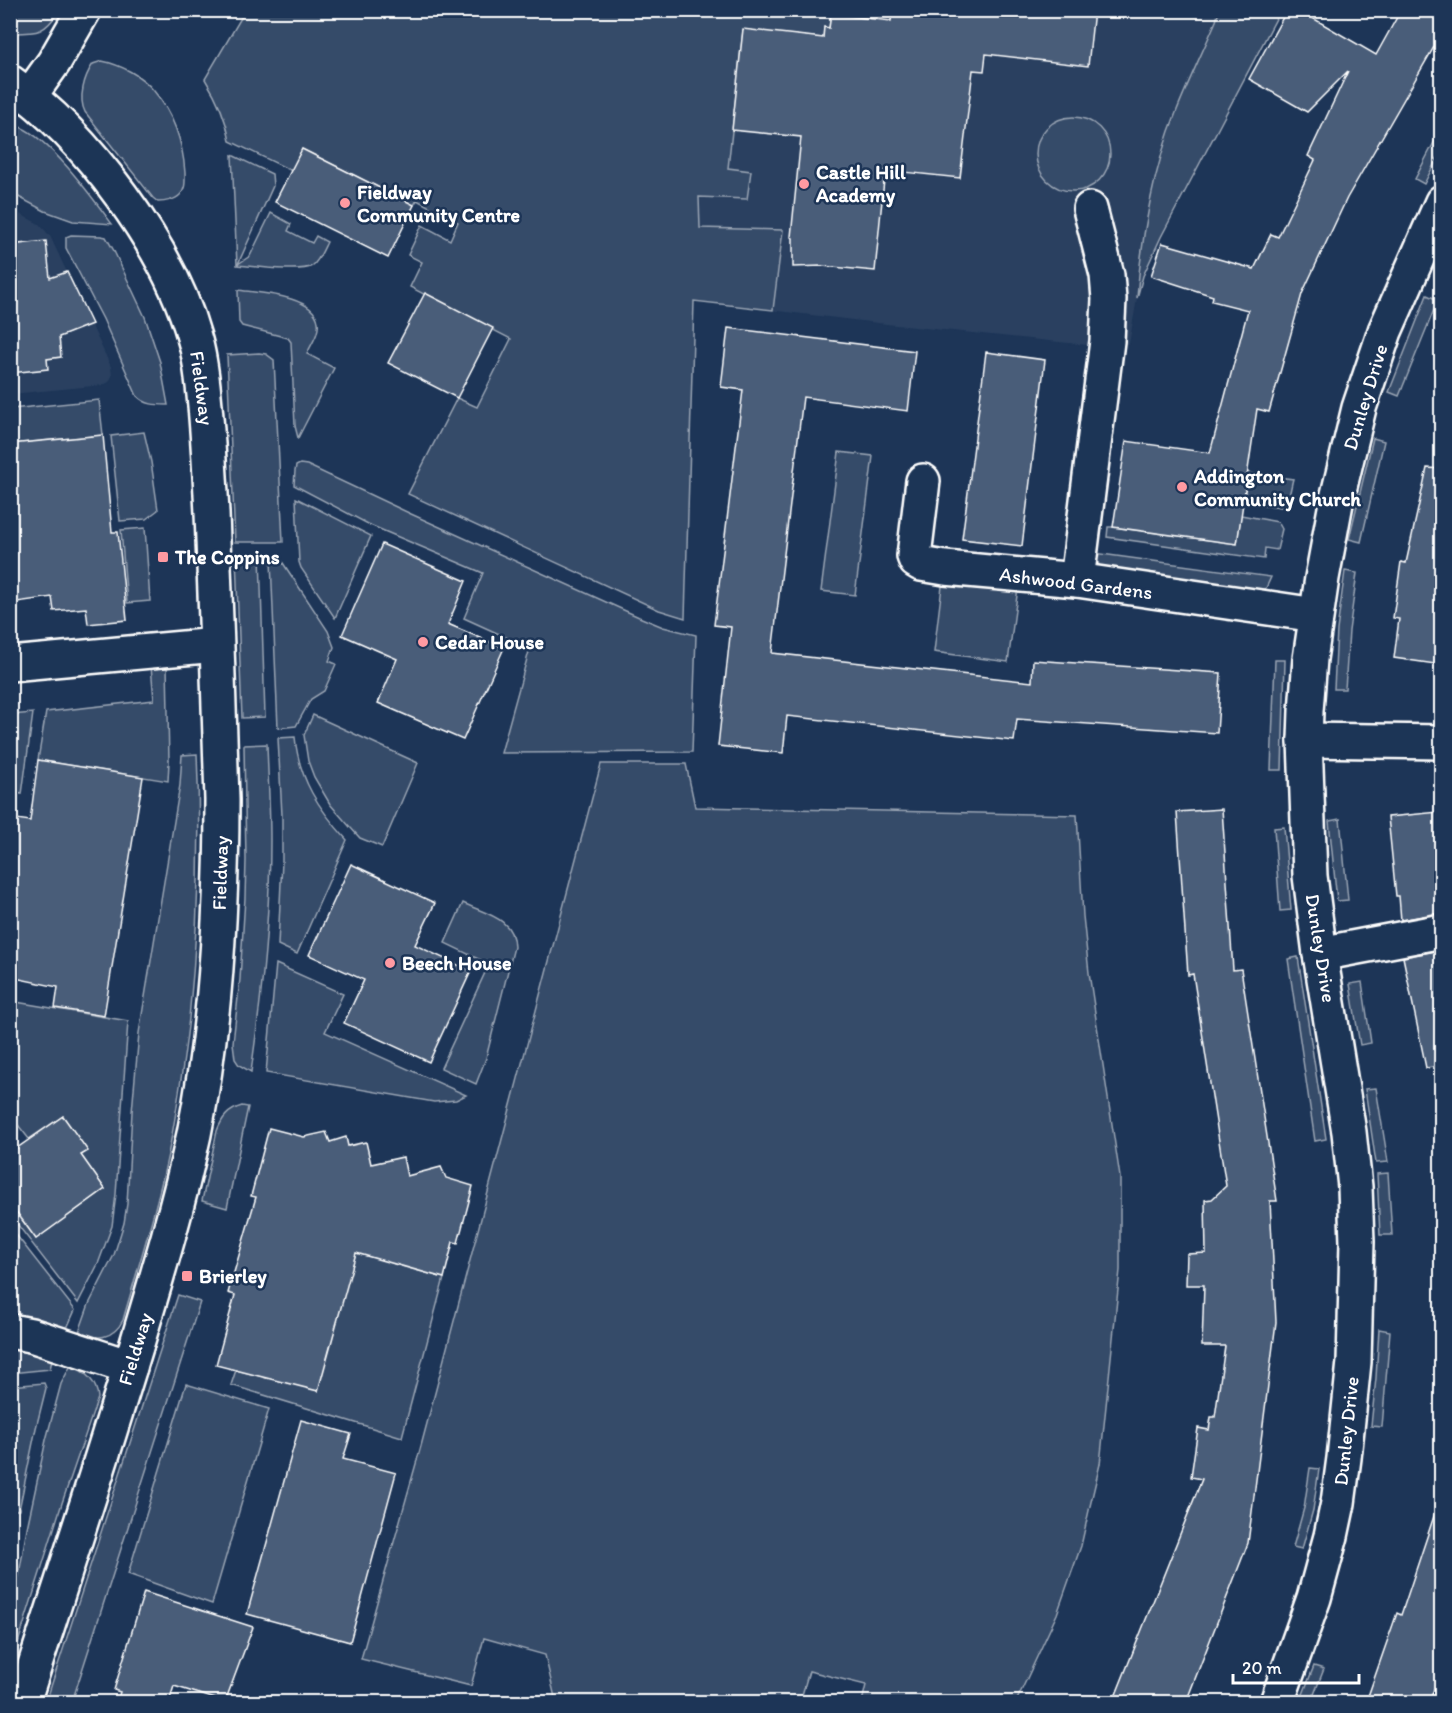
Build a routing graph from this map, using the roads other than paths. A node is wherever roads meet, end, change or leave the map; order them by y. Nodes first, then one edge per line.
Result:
1 (84, 10) edge
2 (20, 90) edge
3 (1442, 202) edge
4 (1090, 209) dead end
5 (923, 481) dead end
6 (1077, 580) junction
7 (1316, 615) junction
8 (216, 645) junction
9 (10, 664) edge
10 (1305, 740) junction
11 (1442, 742) edge
12 (1442, 931) edge
13 (1320, 954) junction
14 (10, 1331) edge
15 (130, 1367) junction
16 (23, 1702) edge
17 (1276, 1702) edge

1 - 2 street
2 - 8 street, Fieldway
3 - 7 street, Dunley Drive
4 - 6 street
5 - 6 street, Ashwood Gardens
6 - 7 street, Ashwood Gardens
7 - 10 street, Dunley Drive
8 - 9 street
8 - 15 street, Fieldway
10 - 11 street
10 - 13 street, Dunley Drive
12 - 13 street
13 - 17 street, Dunley Drive
14 - 15 street
15 - 16 street, Fieldway

